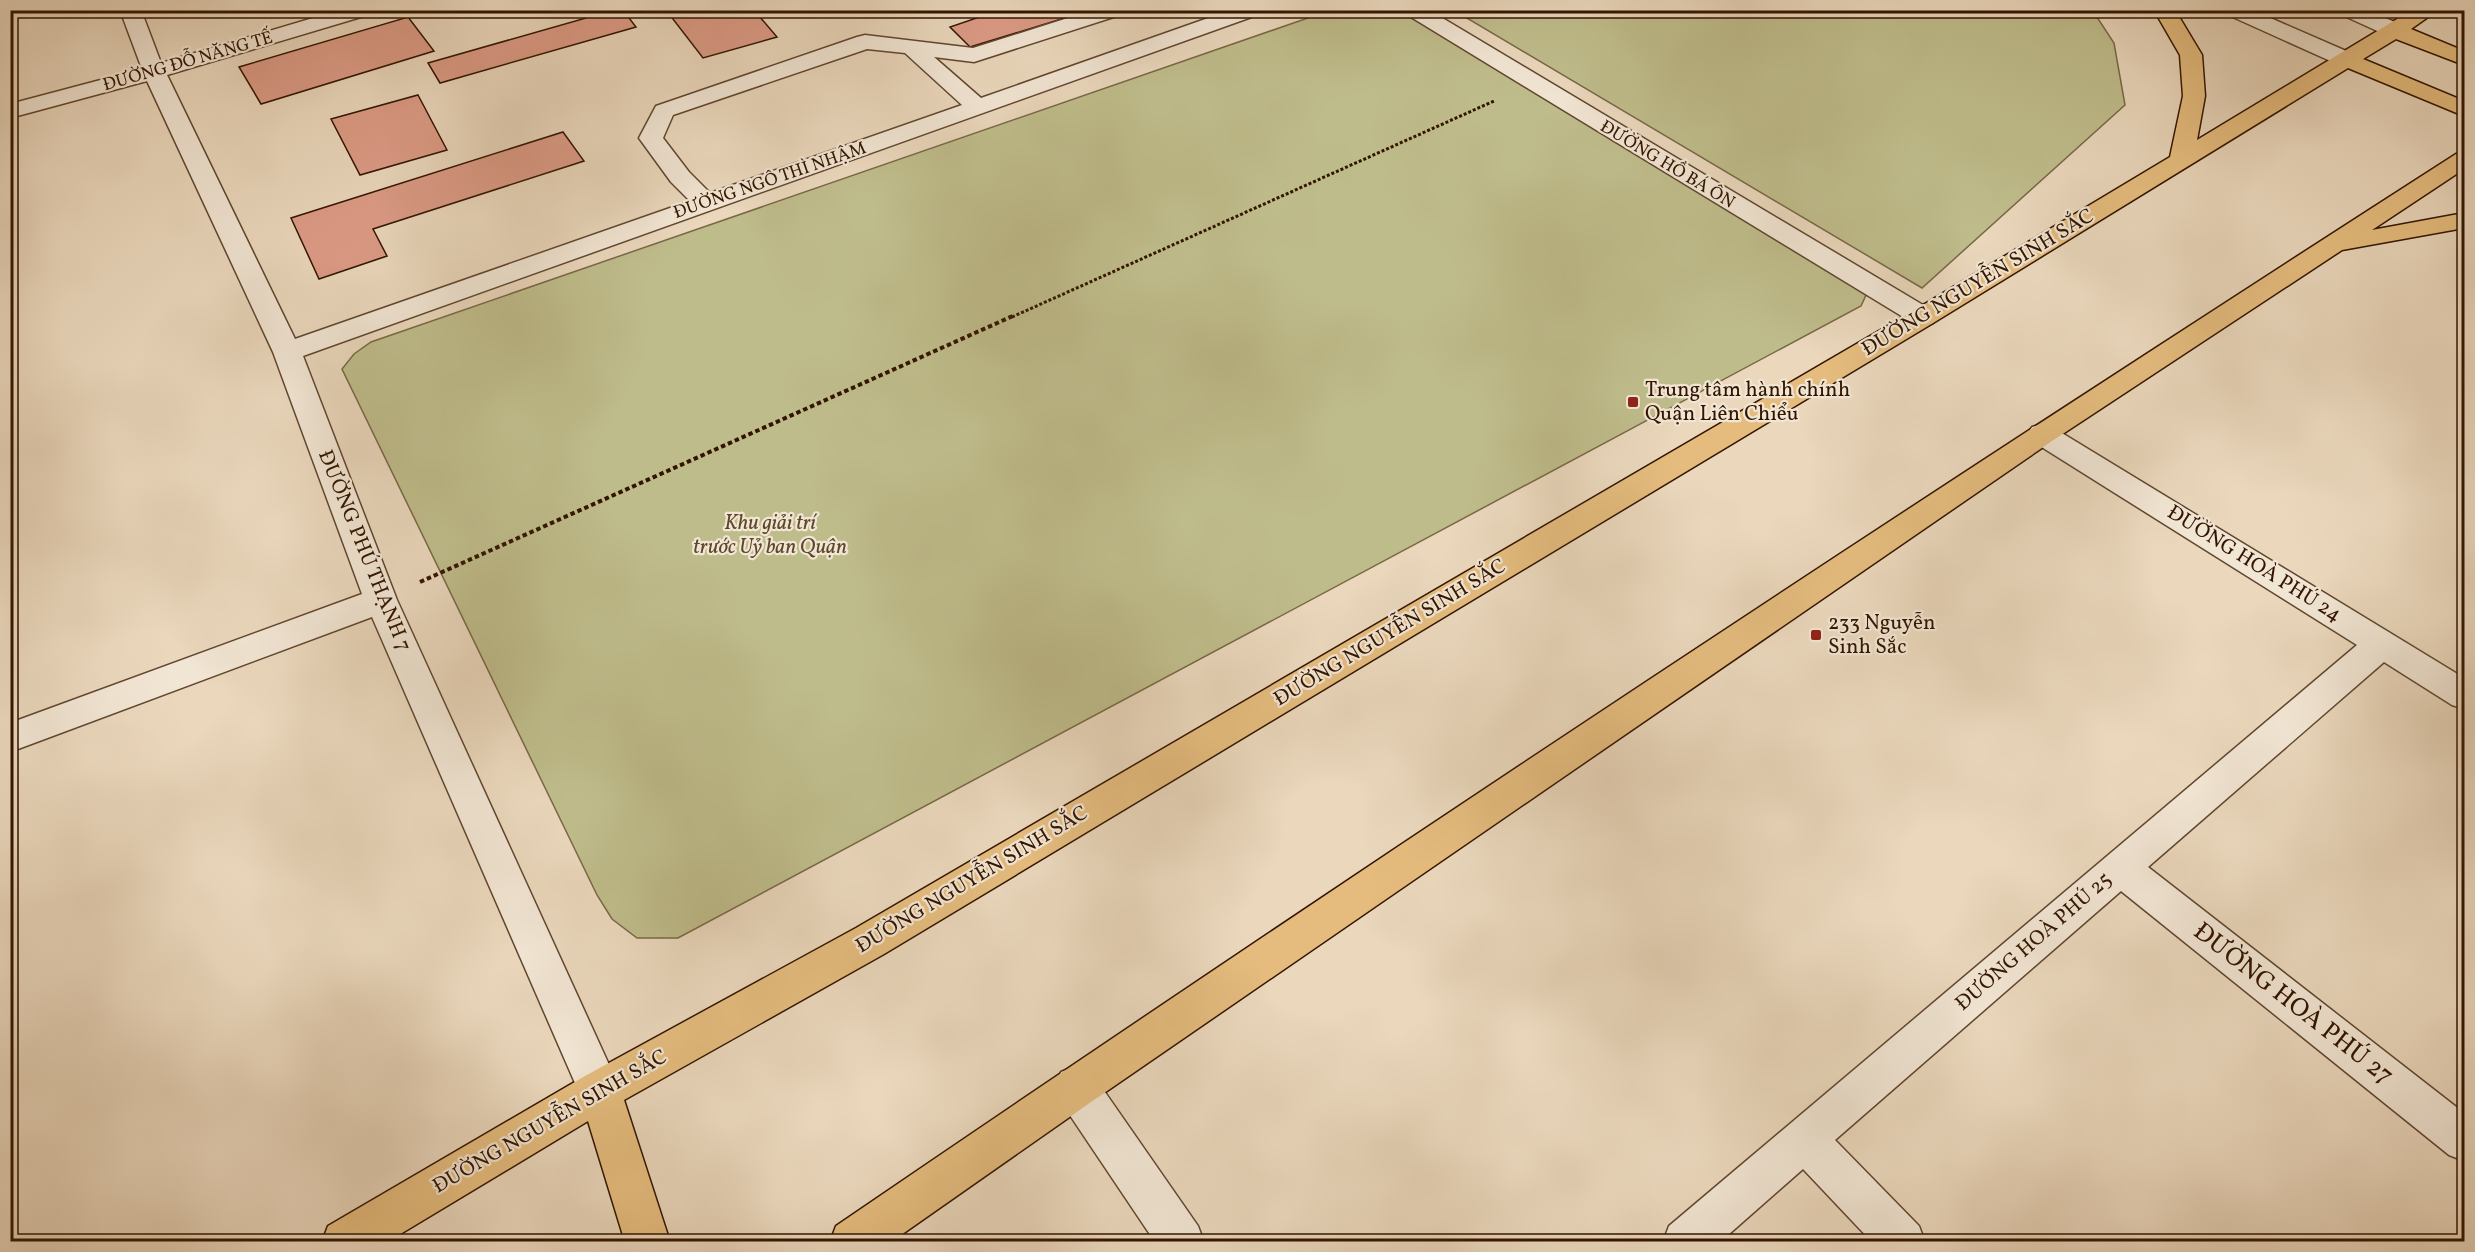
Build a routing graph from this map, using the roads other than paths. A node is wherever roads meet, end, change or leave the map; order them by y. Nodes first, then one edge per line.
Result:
1 (130, 10) edge
2 (364, 10) edge
3 (1116, 10) edge
4 (1253, 10) edge
5 (1413, 10) edge
6 (2164, 10) edge
7 (2233, 10) edge
8 (2346, 10) edge
9 (2428, 10) edge
10 (1209, 17) edge
11 (2394, 30) junction
12 (911, 46) junction
13 (2464, 58) edge
14 (2345, 59) junction
15 (154, 72) junction
16 (978, 108) junction
17 (2464, 109) edge
18 (10, 111) edge
19 (2181, 159) junction
20 (2464, 159) edge
21 (707, 204) junction
22 (2464, 221) edge
23 (2328, 246) junction
24 (1923, 317) junction
25 (287, 352) junction
26 (2042, 434) junction
27 (381, 600) junction
28 (2383, 643) junction
29 (2464, 695) edge
30 (10, 738) edge
31 (2121, 868) junction
32 (1076, 1088) junction
33 (600, 1091) junction
34 (1804, 1139) junction
35 (2464, 1140) edge
36 (344, 1242) edge
37 (648, 1242) edge
38 (852, 1242) edge
39 (1182, 1242) edge
40 (1685, 1242) edge
41 (1903, 1242) edge

1 - 15 street, ĐƯỜNG PHÚ THẠNH 7
2 - 15 street, ĐƯỜNG ĐỖ NĂNG TẾ
3 - 12 street
4 - 10 street, ĐƯỜNG NGÔ THÌ NHẬM
5 - 24 street, ĐƯỜNG HỒ BÁ ÔN
6 - 19 main road
7 - 14 street
8 - 11 street
9 - 11 main road, ĐƯỜNG NGUYỄN SINH SẮC
10 - 16 street, ĐƯỜNG NGÔ THÌ NHẬM
11 - 13 main road
11 - 14 main road, ĐƯỜNG NGUYỄN SINH SẮC
12 - 16 street
12 - 21 street
14 - 17 main road
14 - 19 main road, ĐƯỜNG NGUYỄN SINH SẮC
15 - 18 street, ĐƯỜNG ĐỖ NĂNG TẾ
15 - 25 street, ĐƯỜNG PHÚ THẠNH 7
16 - 21 street, ĐƯỜNG NGÔ THÌ NHẬM
19 - 24 main road, ĐƯỜNG NGUYỄN SINH SẮC
20 - 23 main road
21 - 25 street, ĐƯỜNG NGÔ THÌ NHẬM
22 - 23 main road
23 - 26 main road
24 - 33 main road, ĐƯỜNG NGUYỄN SINH SẮC
25 - 27 street, ĐƯỜNG PHÚ THẠNH 7
26 - 28 street, ĐƯỜNG HOÀ PHÚ 24
26 - 32 main road
27 - 30 street
27 - 33 street, ĐƯỜNG PHÚ THẠNH 7
28 - 29 street, ĐƯỜNG HOÀ PHÚ 24
28 - 31 street, ĐƯỜNG HOÀ PHÚ 25
31 - 34 street, ĐƯỜNG HOÀ PHÚ 25
31 - 35 street, ĐƯỜNG HOÀ PHÚ 27
32 - 38 main road
32 - 39 street
33 - 36 main road, ĐƯỜNG NGUYỄN SINH SẮC
33 - 37 main road
34 - 40 street, ĐƯỜNG HOÀ PHÚ 25
34 - 41 street

